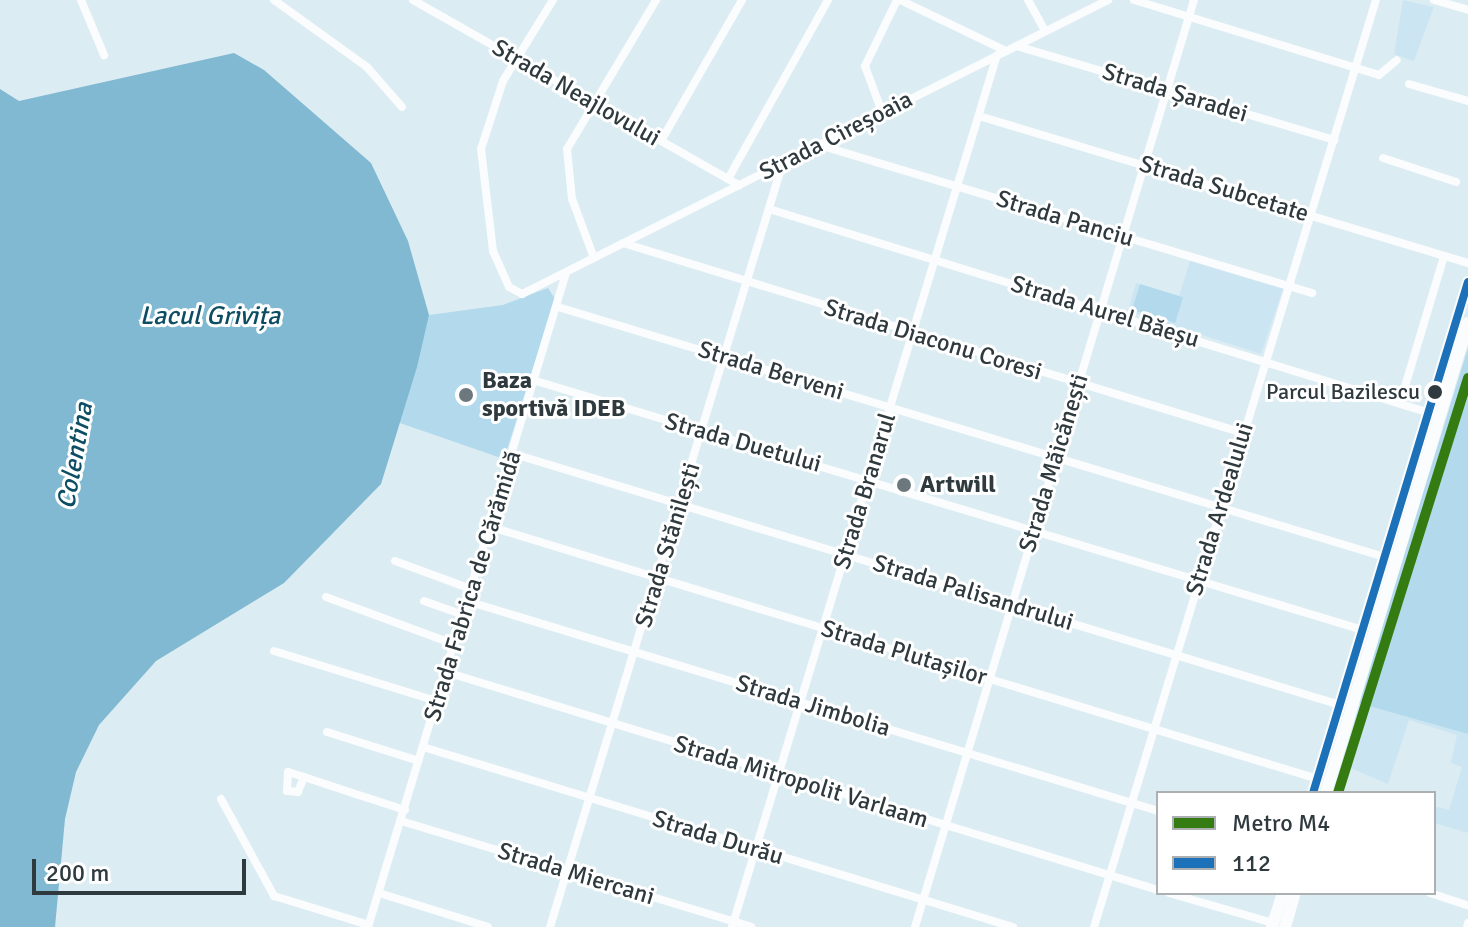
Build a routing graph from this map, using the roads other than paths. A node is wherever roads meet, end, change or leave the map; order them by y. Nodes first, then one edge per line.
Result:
1 (81, 0) edge
2 (274, 0) edge
3 (413, 0) edge
4 (553, 0) edge
5 (656, 0) edge
6 (742, 0) edge
7 (828, 0) edge
8 (899, 0) edge
9 (1028, 0) edge
10 (1108, 0) edge
11 (1134, 0) edge
12 (1194, 0) edge
13 (1376, 0) edge
14 (1434, 0) edge
15 (1468, 10) edge
16 (1189, 17) junction
17 (1045, 31) junction
18 (1016, 46) junction
19 (1006, 51) junction
20 (104, 55) dead end
21 (997, 55) junction
22 (515, 58) junction
23 (1397, 60) dead end
24 (1355, 67) junction
25 (1409, 84) dead end
26 (1167, 90) junction
27 (1468, 101) edge
28 (592, 102) junction
29 (402, 107) dead end
30 (882, 112) junction
31 (979, 116) junction
32 (1334, 140) junction
33 (661, 141) junction
34 (818, 145) junction
35 (1383, 158) dead end
36 (783, 162) junction
37 (1144, 165) junction
38 (728, 179) junction
39 (1456, 182) dead end
40 (739, 185) junction
41 (958, 186) junction
42 (769, 209) junction
43 (1311, 215) junction
44 (1122, 236) junction
45 (623, 243) junction
46 (1444, 256) junction
47 (594, 258) junction
48 (936, 261) junction
49 (1468, 263) edge
50 (566, 273) junction
51 (1468, 282) edge
52 (748, 284) junction
53 (1288, 286) junction
54 (1312, 293) dead end
55 (558, 307) junction
56 (1100, 311) junction
57 (1468, 323) edge
58 (913, 334) junction
59 (725, 358) junction
60 (1265, 361) junction
61 (536, 381) junction
62 (1078, 384) junction
63 (1400, 403) junction
64 (891, 408) junction
65 (1434, 414) junction
66 (703, 432) junction
67 (1243, 433) junction
68 (514, 454) junction
69 (1056, 458) junction
70 (869, 480) junction
71 (680, 504) junction
72 (1221, 508) junction
73 (491, 527) junction
74 (1034, 531) junction
75 (846, 554) junction
76 (1391, 558) junction
77 (395, 561) dead end
78 (658, 578) junction
79 (1199, 582) junction
80 (471, 589) junction
81 (326, 597) dead end
82 (424, 601) dead end
83 (467, 601) junction
84 (1012, 605) junction
85 (463, 615) junction
86 (823, 629) junction
87 (1363, 630) junction
88 (454, 644) junction
89 (274, 651) dead end
90 (636, 652) junction
91 (1176, 656) junction
92 (446, 672) junction
93 (990, 679) junction
94 (434, 700) junction
95 (800, 702) junction
96 (1340, 705) junction
97 (613, 725) junction
98 (1154, 729) junction
99 (327, 732) dead end
100 (423, 747) junction
101 (967, 752) junction
102 (419, 761) junction
103 (778, 775) junction
104 (304, 777) dead end
105 (1318, 779) junction
106 (1314, 791) edge
107 (1327, 791) edge
108 (221, 799) dead end
109 (591, 799) junction
110 (1131, 803) junction
111 (405, 810) junction
112 (1156, 810) edge
113 (401, 821) junction
114 (946, 826) junction
115 (755, 849) junction
116 (568, 871) junction
117 (1109, 876) junction
118 (1156, 889) edge
119 (379, 893) junction
120 (1176, 895) edge
121 (1283, 895) edge
122 (1294, 895) edge
123 (1436, 895) edge
124 (923, 900) junction
125 (1468, 905) edge
126 (733, 924) edge
127 (368, 926) edge
128 (1281, 926) edge
129 (488, 927) edge
130 (550, 927) edge
131 (751, 927) edge
132 (915, 927) edge
133 (1013, 927) edge
134 (1094, 927) edge

1 - 20 street
2 - 29 street
3 - 22 street, Strada Neajlovului
4 - 22 street
5 - 28 street
6 - 33 street
7 - 38 street
8 - 19 street
8 - 30 street
9 - 17 street
10 - 17 street, Strada Cireșoaia
11 - 16 street
12 - 16 street, Strada Măicănești
13 - 24 street, Strada Ardealului
14 - 15 street
16 - 24 street
16 - 26 street, Strada Măicănești
17 - 18 street, Strada Cireșoaia
18 - 19 street, Strada Cireșoaia
18 - 26 street, Strada Șaradei
19 - 21 street, Strada Cireșoaia
21 - 30 street, Strada Cireșoaia
21 - 31 street, Strada Branarul
22 - 28 street, Strada Neajlovului
22 - 50 street, Strada Cireșoaia
23 - 24 street
24 - 32 street, Strada Ardealului
25 - 27 street
26 - 32 street, Strada Șaradei
26 - 37 street, Strada Măicănești
28 - 33 street, Strada Neajlovului
28 - 47 street
30 - 34 street, Strada Cireșoaia
31 - 37 street, Strada Subcetate
31 - 41 street, Strada Branarul
32 - 43 street, Strada Ardealului
33 - 38 street, Strada Neajlovului
34 - 36 street, Strada Cireșoaia
34 - 41 street, Strada Panciu
35 - 39 street
36 - 40 street, Strada Cireșoaia
36 - 42 street, Strada Stănilești
37 - 43 street, Strada Subcetate
37 - 44 street, Strada Măicănești
38 - 40 street, Strada Neajlovului
40 - 45 street, Strada Cireșoaia
41 - 44 street, Strada Panciu
41 - 48 street, Strada Branarul
42 - 48 street, Strada Aurel Băeșu
42 - 52 street, Strada Stănilești
43 - 46 street, Strada Subcetate
43 - 53 street, Strada Ardealului
44 - 53 street, Strada Panciu
44 - 56 street, Strada Măicănești
45 - 47 street, Strada Cireșoaia
45 - 52 street, Strada Diaconu Coresi
46 - 49 street, Strada Subcetate
46 - 63 street
47 - 50 street, Strada Cireșoaia
48 - 56 street, Strada Aurel Băeșu
48 - 58 street, Strada Branarul
50 - 55 street, Strada Fabrica de Cărămidă
51 - 65 main road
52 - 58 street, Strada Diaconu Coresi
52 - 59 street, Strada Stănilești
53 - 54 street, Strada Panciu
53 - 60 street, Strada Ardealului
55 - 59 street, Strada Berveni
55 - 61 street, Strada Fabrica de Cărămidă
56 - 60 street, Strada Aurel Băeșu
56 - 62 street, Strada Măicănești
57 - 65 main road
58 - 62 street, Strada Diaconu Coresi
58 - 64 street, Strada Branarul
59 - 64 street, Strada Berveni
59 - 66 street, Strada Stănilești
60 - 63 street, Strada Aurel Băeșu
60 - 67 street, Strada Ardealului
61 - 66 street, Strada Duetului
61 - 68 street, Strada Fabrica de Cărămidă
62 - 67 street, Strada Diaconu Coresi
62 - 69 street, Strada Măicănești
63 - 65 street, Strada Aurel Băeșu
64 - 69 street, Strada Berveni
64 - 70 street, Strada Branarul
65 - 76 main road
66 - 70 street, Strada Duetului
66 - 71 street, Strada Stănilești
67 - 72 street, Strada Ardealului
68 - 71 street, Strada Palisandrului
68 - 73 street, Strada Fabrica de Cărămidă
69 - 72 street, Strada Berveni
69 - 74 street, Strada Măicănești
70 - 74 street, Strada Duetului
70 - 75 street, Strada Branarul
71 - 75 street, Strada Palisandrului
71 - 78 street, Strada Stănilești
72 - 76 street, Strada Berveni
72 - 79 street, Strada Ardealului
73 - 78 street, Strada Plutașilor
73 - 80 street, Strada Fabrica de Cărămidă
74 - 79 street, Strada Duetului
74 - 84 street, Strada Măicănești
75 - 84 street, Strada Palisandrului
75 - 86 street, Strada Branarul
76 - 87 main road
76 - 107 main road
77 - 80 street
78 - 86 street, Strada Plutașilor
78 - 90 street, Strada Stănilești
79 - 87 street, Strada Duetului
79 - 91 street, Strada Ardealului
80 - 83 street, Strada Fabrica de Cărămidă
81 - 88 street
82 - 85 street
83 - 85 street, Strada Fabrica de Cărămidă
83 - 90 street, Strada Jimbolia
84 - 91 street, Strada Palisandrului
84 - 93 street, Strada Măicănești
85 - 88 street, Strada Fabrica de Cărămidă
86 - 93 street, Strada Plutașilor
86 - 95 street, Strada Branarul
87 - 96 main road
88 - 92 street, Strada Fabrica de Cărămidă
89 - 94 street, Strada Fabrica de Cărămidă
90 - 95 street, Strada Jimbolia
90 - 97 street, Strada Stănilești
91 - 96 street, Strada Palisandrului
91 - 98 street, Strada Ardealului
92 - 94 street, Strada Fabrica de Cărămidă
92 - 97 street, Strada Mitropolit Varlaam
93 - 98 street, Strada Plutașilor
93 - 101 street, Strada Măicănești
94 - 100 street, Strada Fabrica de Cărămidă
95 - 101 street, Strada Jimbolia
95 - 103 street, Strada Branarul
96 - 105 main road
97 - 103 street, Strada Mitropolit Varlaam
97 - 109 street, Strada Stănilești
98 - 105 street, Strada Plutașilor
98 - 110 street, Strada Ardealului
99 - 102 street
100 - 102 street, Strada Fabrica de Cărămidă
100 - 109 street, Strada Durău
101 - 110 street, Strada Jimbolia
101 - 114 street, Strada Măicănești
102 - 111 street, Strada Fabrica de Cărămidă
103 - 114 street, Strada Mitropolit Varlaam
103 - 115 street, Strada Branarul
104 - 111 street
105 - 106 main road
108 - 127 street
109 - 115 street, Strada Durău
109 - 116 street, Strada Stănilești
110 - 112 street, Strada Jimbolia
110 - 117 street, Strada Ardealului
111 - 113 street, Strada Fabrica de Cărămidă
113 - 116 street, Strada Miercani
113 - 119 street, Strada Fabrica de Cărămidă
114 - 117 street, Strada Mitropolit Varlaam
114 - 124 street, Strada Măicănești
115 - 124 street, Strada Durău
115 - 126 street, Strada Branarul
116 - 126 street, Strada Miercani
116 - 130 street, Strada Stănilești
117 - 118 street, Strada Mitropolit Varlaam
117 - 134 street, Strada Ardealului
119 - 127 street, Strada Fabrica de Cărămidă
119 - 129 street
120 - 128 street
121 - 128 main road
122 - 128 main road
123 - 125 street
124 - 132 street, Strada Măicănești
124 - 133 street, Strada Durău
126 - 131 street, Strada Miercani

